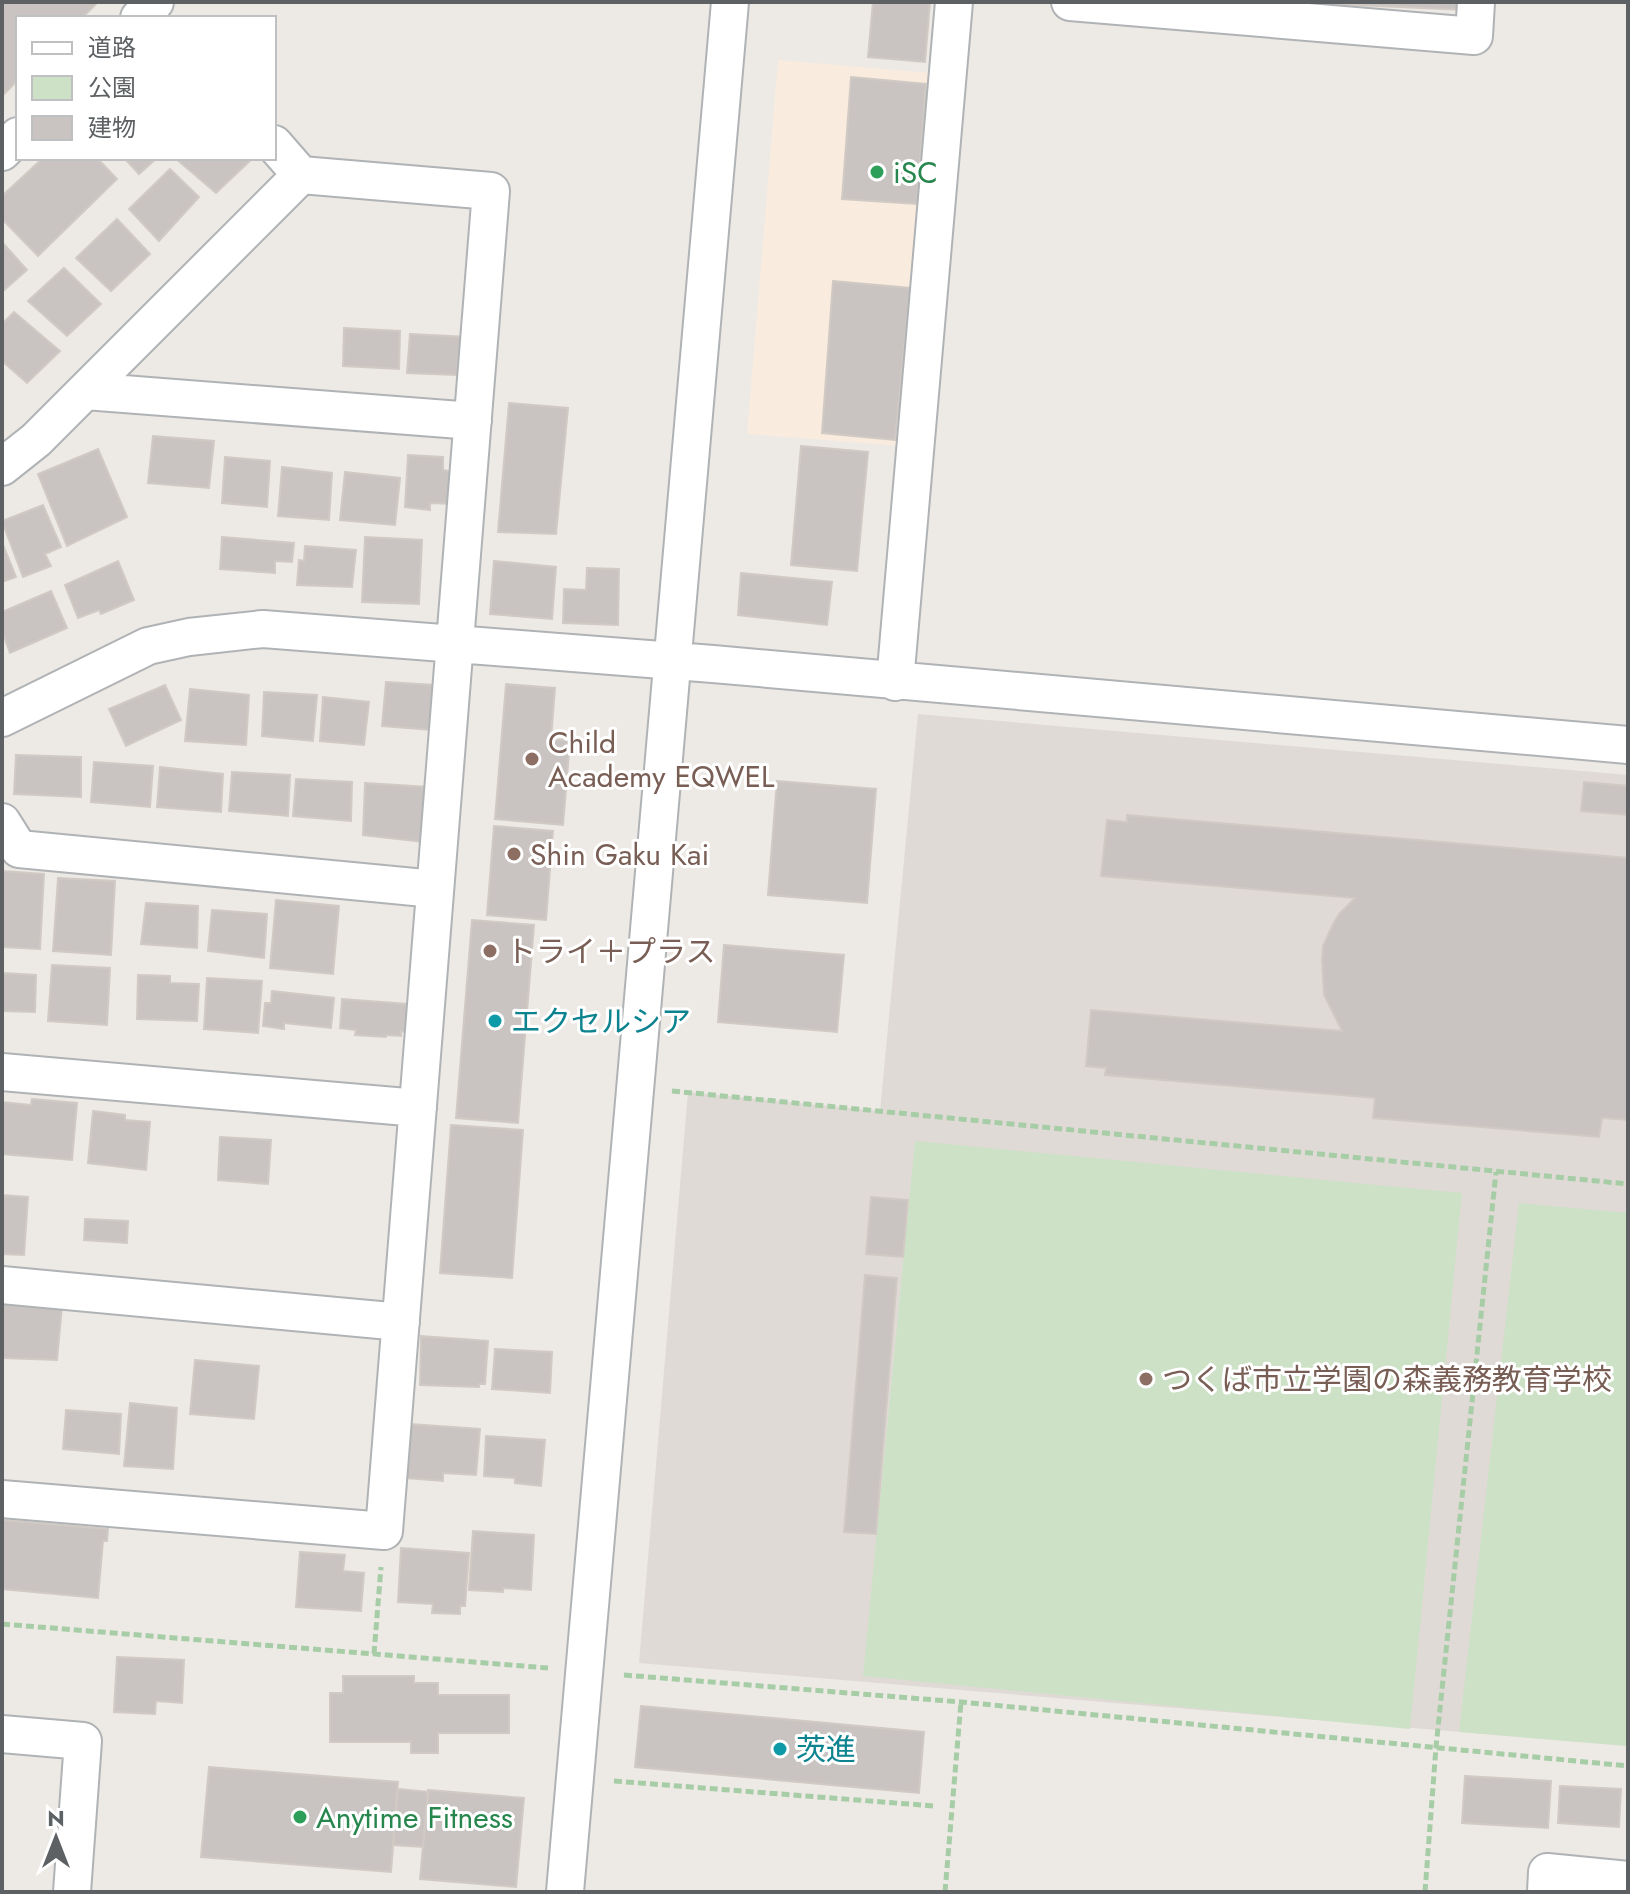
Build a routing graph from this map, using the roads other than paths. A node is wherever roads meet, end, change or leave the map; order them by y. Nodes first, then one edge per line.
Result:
1 (730, 2) edge
2 (954, 2) edge
3 (1070, 2) edge
4 (1476, 2) edge
5 (276, 146) edge
6 (301, 175) junction
7 (85, 391) junction
8 (473, 421) junction
9 (2, 467) edge
10 (455, 645) junction
11 (672, 660) junction
12 (895, 682) junction
13 (2, 718) edge
14 (1628, 745) edge
15 (2, 822) edge
16 (435, 889) junction
17 (2, 1072) edge
18 (418, 1108) junction
19 (2, 1285) edge
20 (401, 1322) junction
21 (2, 1499) edge
22 (2, 1734) edge
23 (1628, 1880) edge
24 (72, 1892) edge
25 (565, 1892) edge
26 (1546, 1892) edge

1 - 11 street
2 - 12 street
3 - 4 street
5 - 6 street
6 - 7 street
6 - 8 street
7 - 8 street
7 - 9 street
8 - 10 street
10 - 11 street
10 - 13 street
10 - 16 street
11 - 12 street
11 - 25 street
12 - 14 street
15 - 16 street
16 - 18 street
17 - 18 street
18 - 20 street
19 - 20 street
20 - 21 street
22 - 24 street
23 - 26 street

